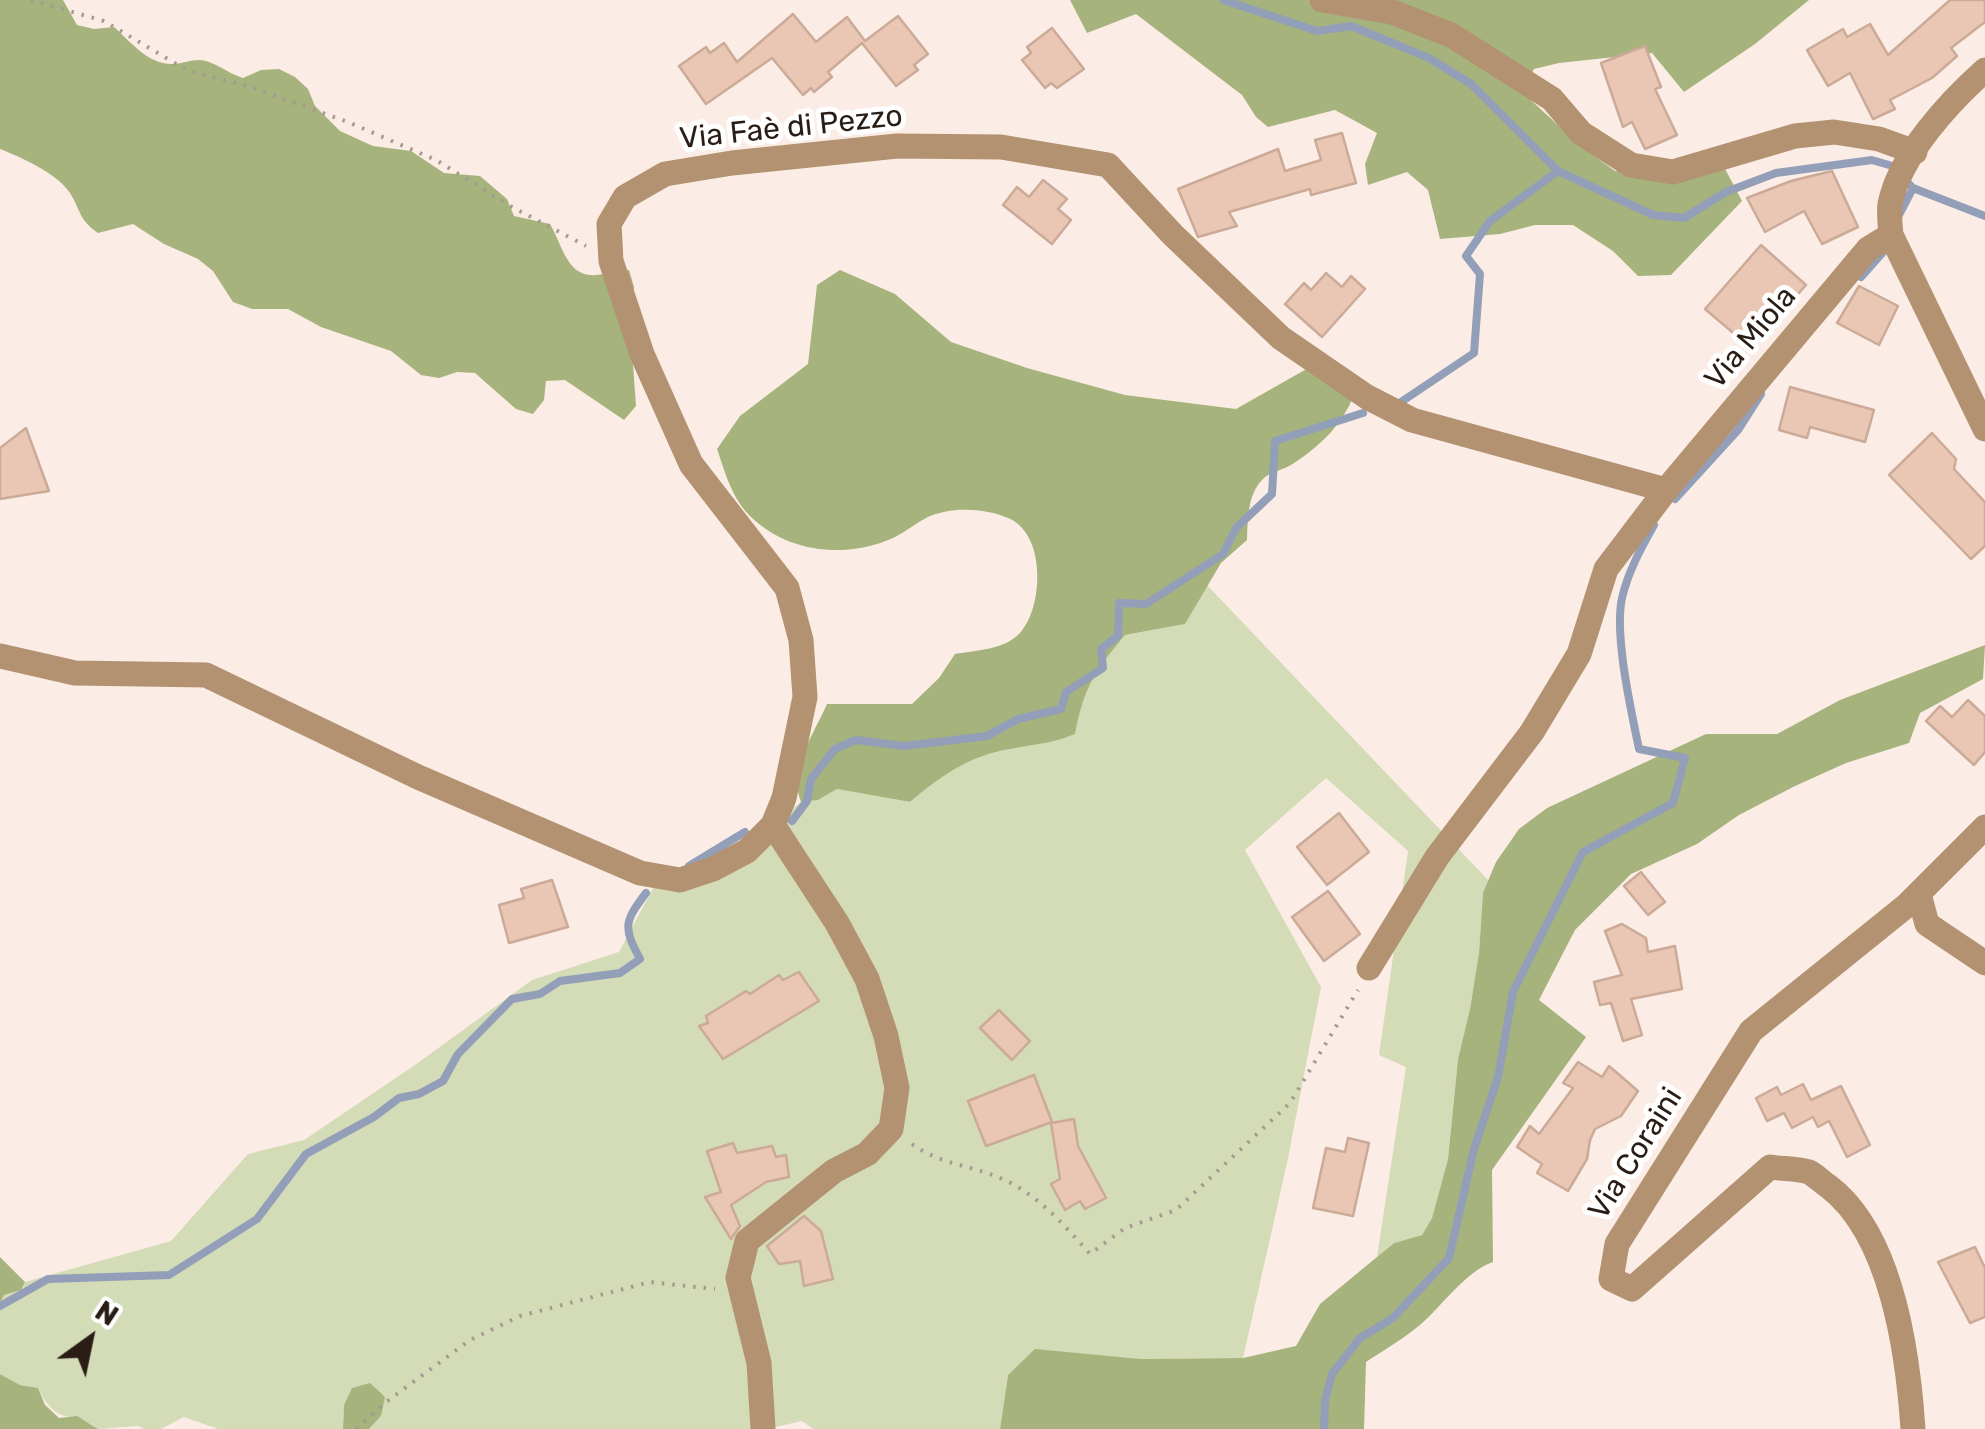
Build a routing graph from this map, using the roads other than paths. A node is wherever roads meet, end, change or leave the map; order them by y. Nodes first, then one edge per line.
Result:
1 (1322, 0) edge
2 (1985, 70) edge
3 (1915, 152) junction
4 (1890, 235) junction
5 (1985, 429) edge
6 (1666, 490) junction
7 (0, 656) edge
8 (772, 825) junction
9 (1985, 827) edge
10 (1918, 894) junction
11 (1985, 963) edge
12 (1369, 968) road end
13 (763, 1429) edge
14 (1913, 1429) edge

1 - 3 street
2 - 3 street
3 - 4 street
4 - 5 street
4 - 6 street, Via Miola
6 - 8 street, Via Faè di Pezzo
6 - 12 street, Via Miola
7 - 8 street, Via Faè di Pezzo
8 - 13 street
9 - 10 street, Via Coraini
10 - 11 street
10 - 14 street, Via Coraini

